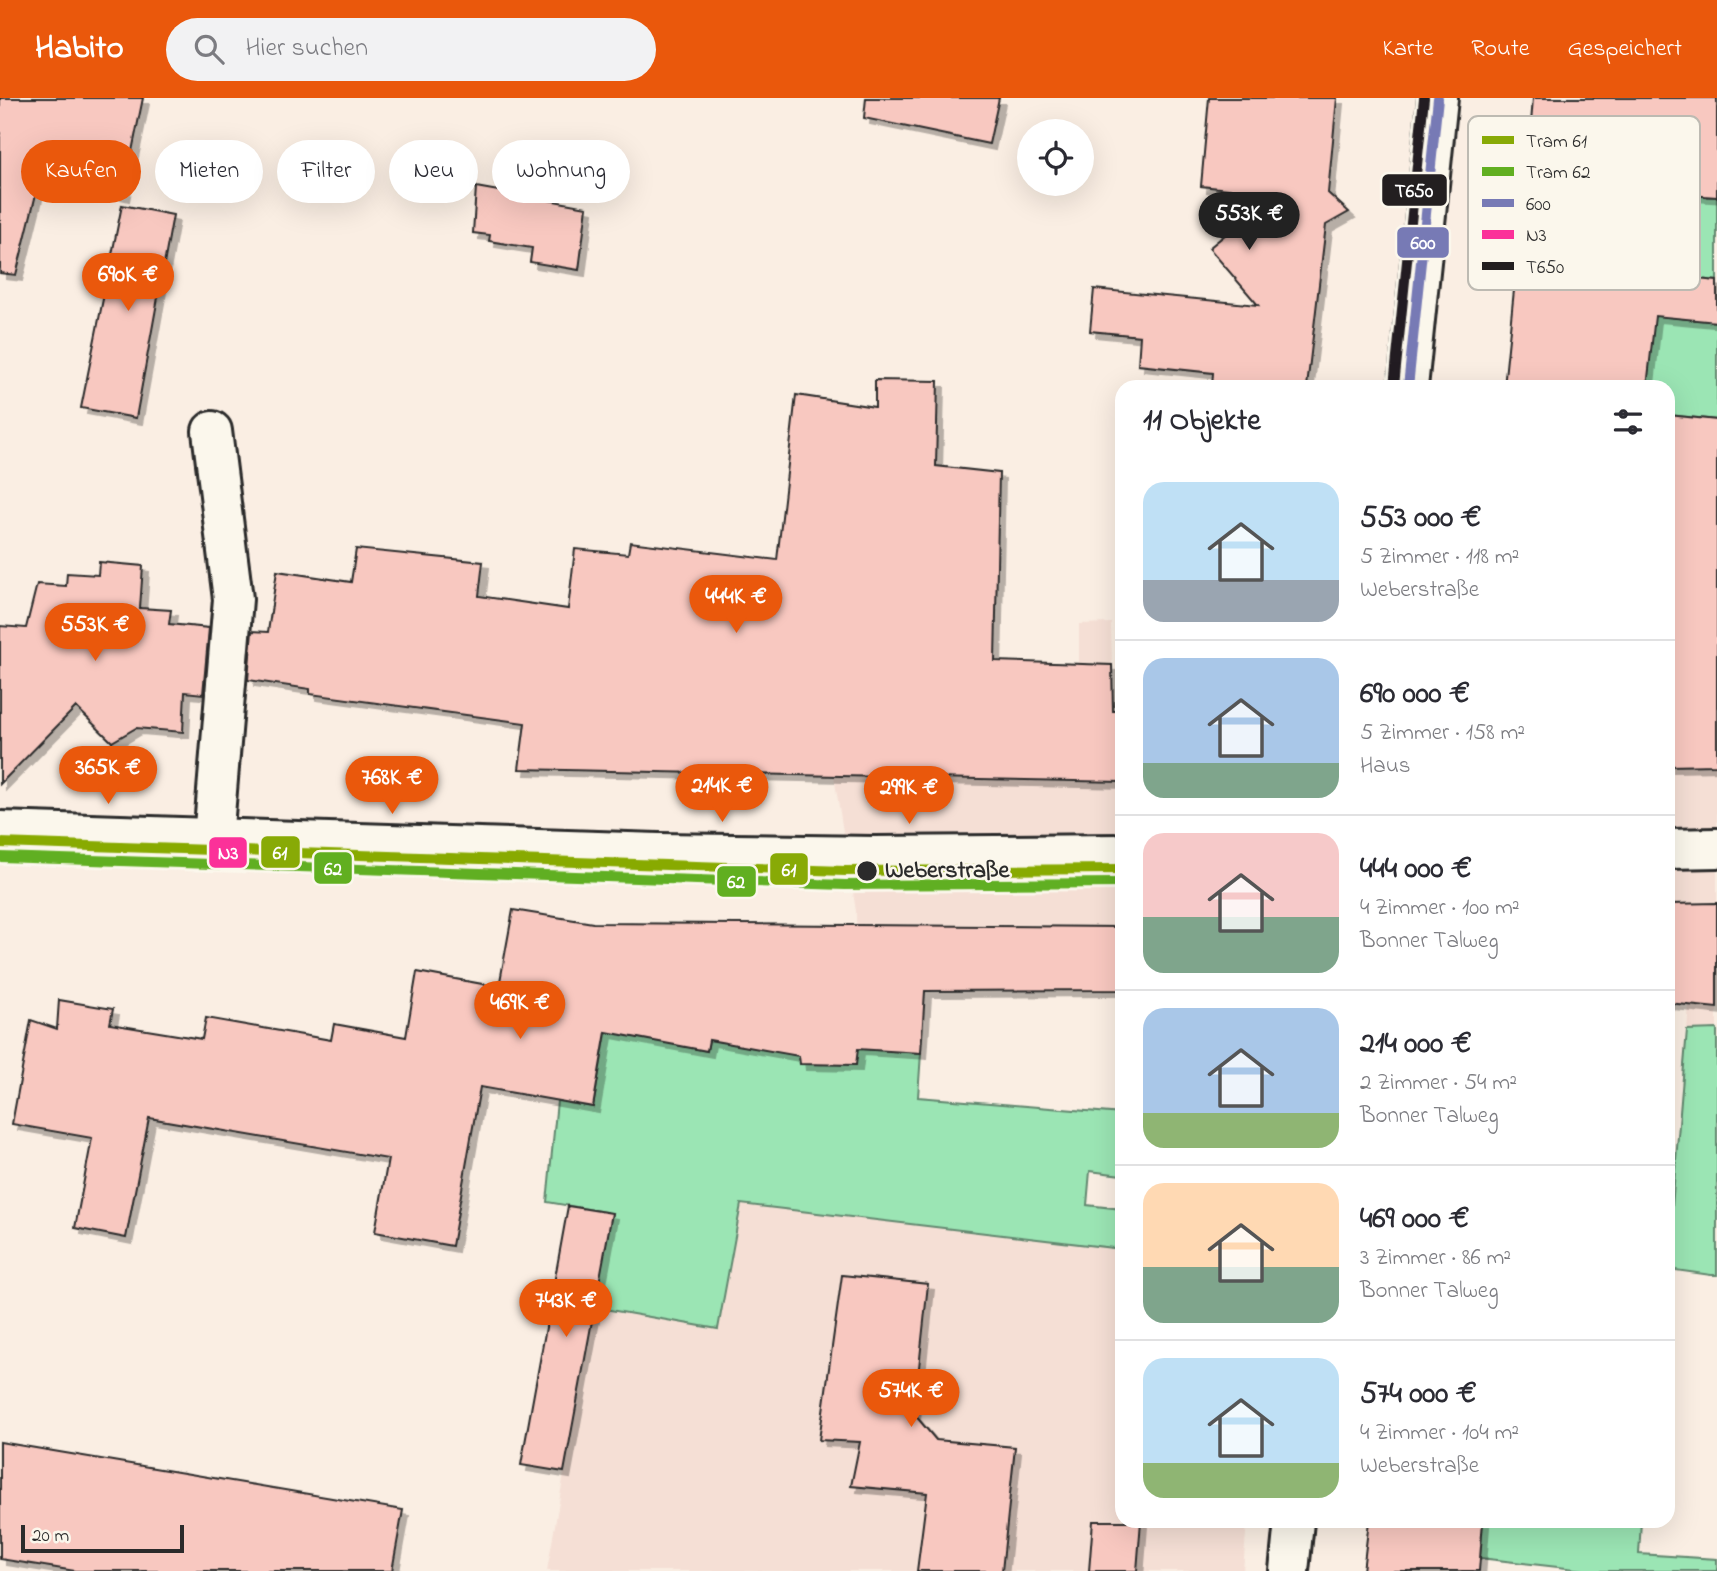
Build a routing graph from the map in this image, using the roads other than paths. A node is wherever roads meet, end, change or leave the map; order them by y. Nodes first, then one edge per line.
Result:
1 (1438, 98) edge
2 (1409, 380) edge
3 (212, 431) dead end
4 (0, 831) edge
5 (212, 839) junction
6 (1717, 848) edge
7 (1675, 849) edge
8 (1115, 854) edge
9 (1293, 1528) edge
10 (1289, 1571) edge

1 - 2 street
3 - 5 street
4 - 5 street
5 - 8 street
6 - 7 street
9 - 10 street

